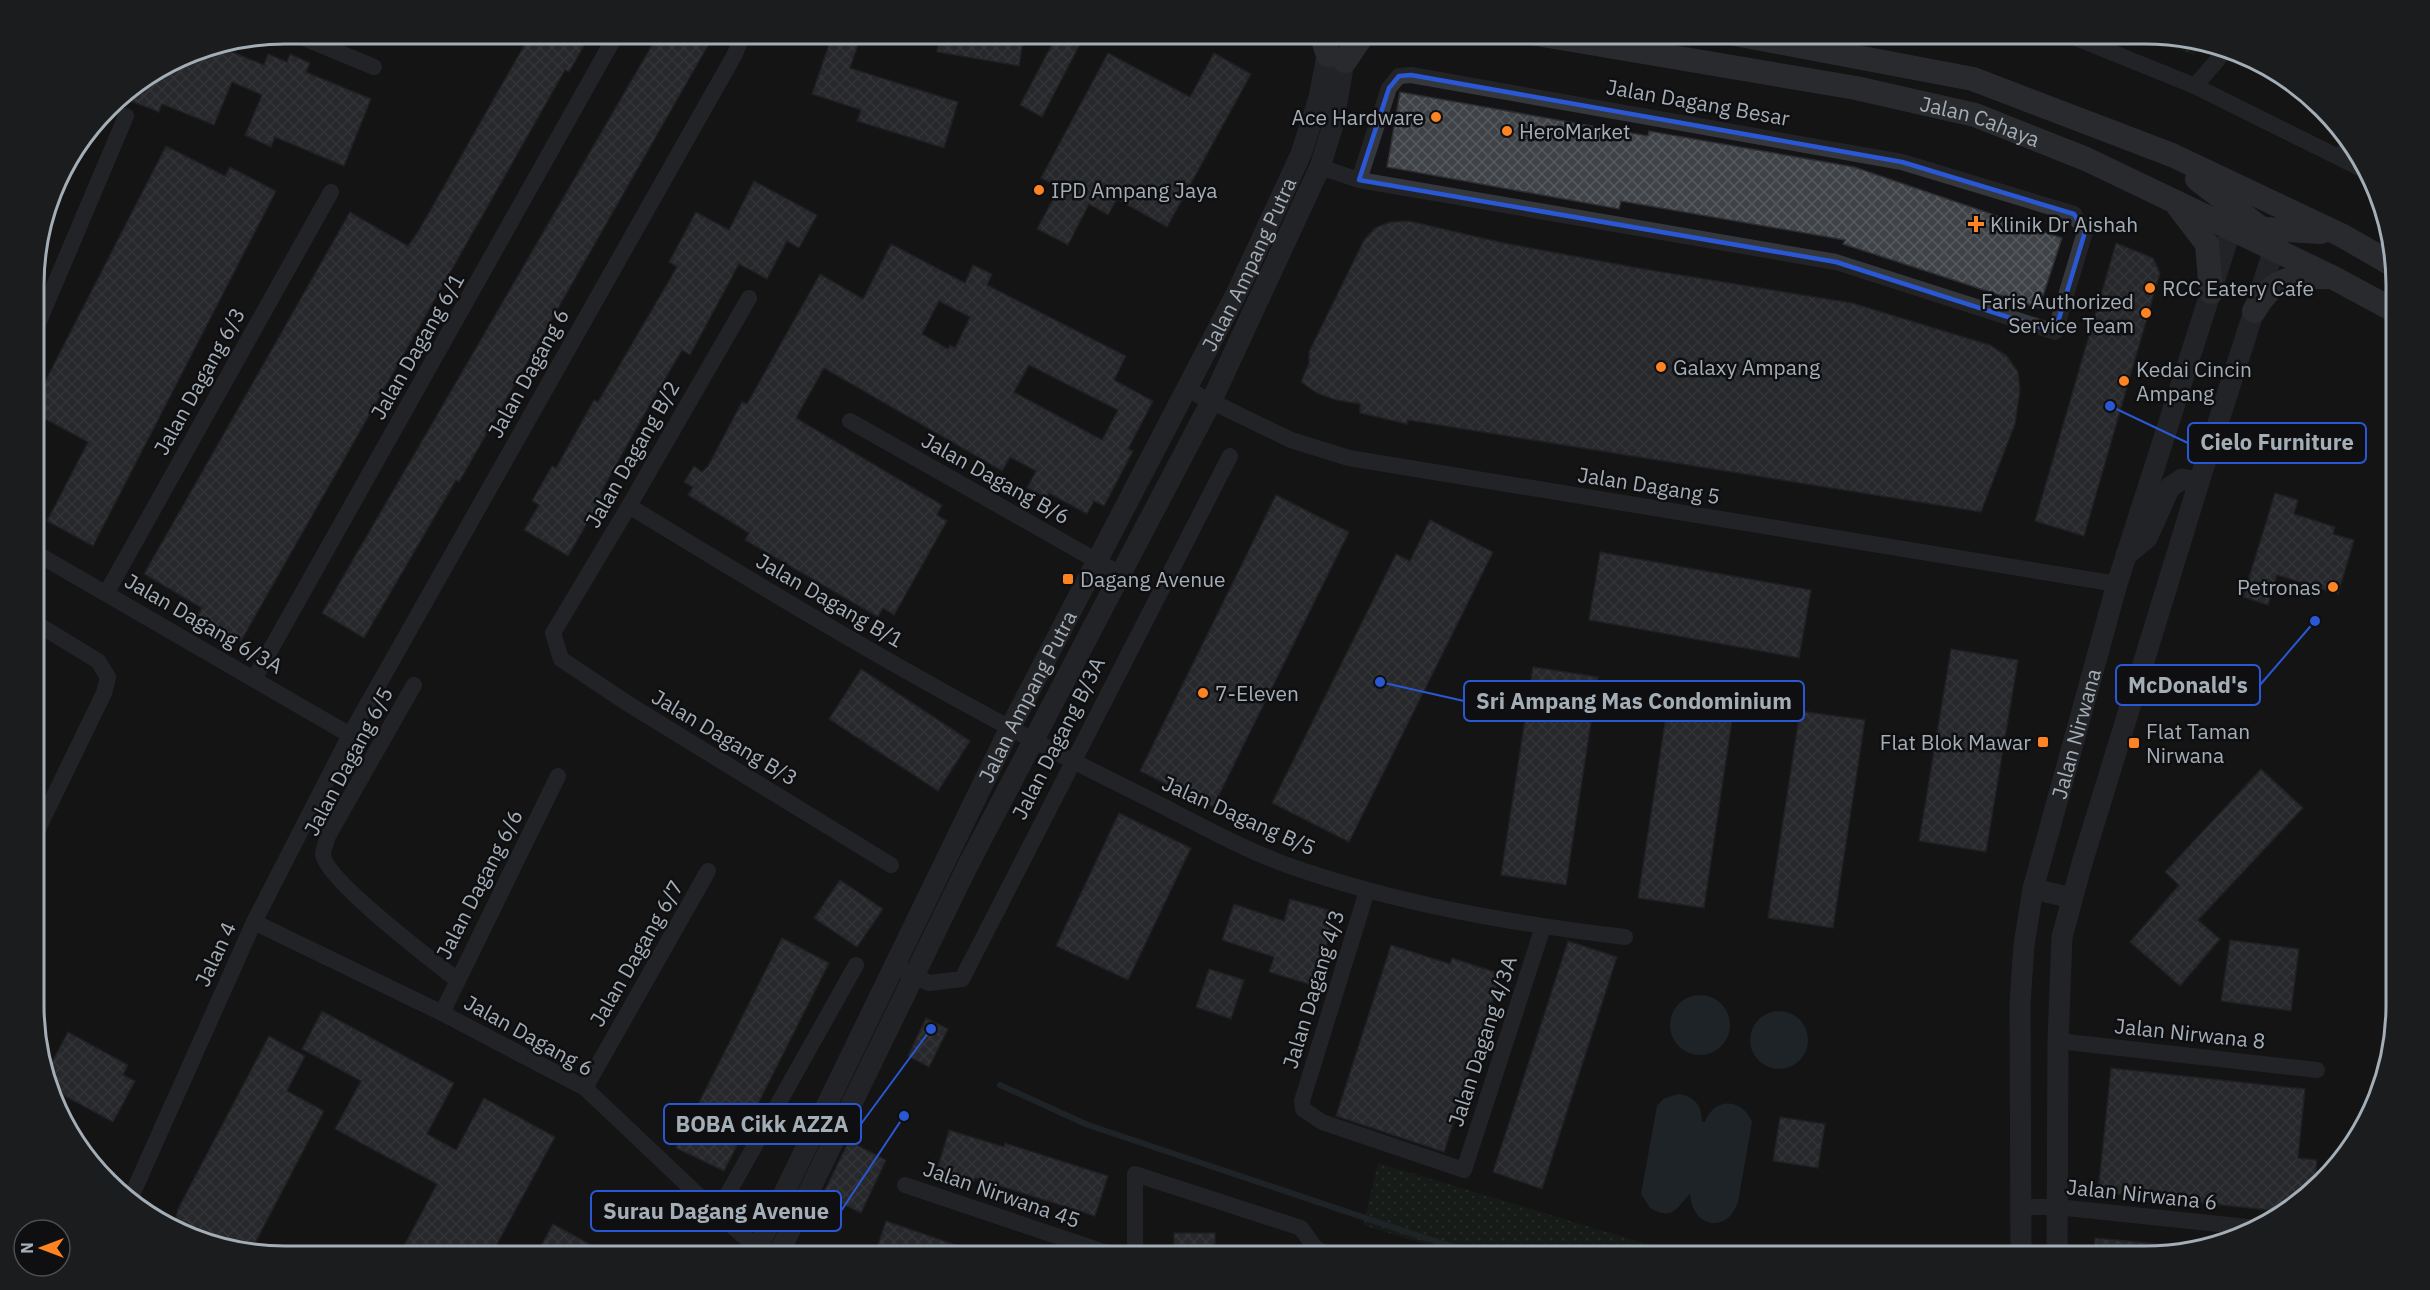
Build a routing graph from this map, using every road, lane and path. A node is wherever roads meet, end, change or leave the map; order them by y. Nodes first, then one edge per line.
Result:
1 (318, 44) edge
2 (611, 44) edge
3 (739, 44) edge
4 (1595, 44) edge
5 (1850, 44) edge
6 (2091, 44) edge
7 (1331, 46) edge
8 (2221, 56) edge
9 (374, 68) dead end
10 (2195, 86) junction
11 (126, 116) dead end
12 (2346, 149) edge
13 (2172, 154) junction
14 (2339, 157) junction
15 (2355, 165) edge
16 (1320, 167) junction
17 (1359, 180) junction
18 (331, 192) dead end
19 (2174, 201) junction
20 (2259, 227) junction
21 (2231, 229) junction
22 (2341, 235) junction
23 (2274, 249) junction
24 (2385, 260) edge
25 (2332, 277) junction
26 (2211, 292) junction
27 (749, 298) dead end
28 (2386, 306) edge
29 (44, 309) edge
30 (2254, 311) junction
31 (1186, 389) junction
32 (1211, 402) junction
33 (850, 421) dead end
34 (1230, 456) dead end
35 (2199, 482) junction
36 (629, 506) junction
37 (2126, 555) junction
38 (44, 557) edge
39 (1098, 562) junction
40 (1120, 574) junction
41 (2117, 584) junction
42 (107, 592) junction
43 (44, 628) edge
44 (553, 633) joint
45 (254, 679) junction
46 (414, 685) dead end
47 (1009, 730) junction
48 (350, 735) junction
49 (1032, 741) junction
50 (1071, 761) junction
51 (558, 776) dead end
52 (44, 816) edge
53 (891, 865) dead end
54 (708, 871) dead end
55 (2033, 889) junction
56 (1367, 891) junction
57 (2072, 898) junction
58 (254, 922) junction
59 (1543, 927) junction
60 (1625, 937) dead end
61 (856, 965) dead end
62 (894, 966) junction
63 (914, 975) junction
64 (456, 979) junction
65 (442, 1013) junction
66 (2058, 1041) junction
67 (2317, 1070) dead end
68 (585, 1088) junction
69 (1464, 1170) joint
70 (905, 1185) dead end
71 (133, 1193) edge
72 (2021, 1207) junction
73 (2057, 1207) junction
74 (717, 1213) junction
75 (2242, 1226) edge
76 (749, 1246) edge
77 (758, 1246) edge
78 (782, 1246) edge
79 (1086, 1246) edge
80 (1135, 1246) edge
81 (1312, 1246) edge
82 (2021, 1246) edge
83 (2057, 1246) edge

1 - 9 street
2 - 45 street, Jalan Dagang 6/1
3 - 48 street, Jalan Dagang 6
4 - 19 main road, Jalan Cahaya
5 - 13 main road, Jalan Cahaya
6 - 10 street
7 - 16 street, Jalan Ampang Putra
7 - 31 street, Jalan Ampang Putra
8 - 10 street
10 - 14 street
11 - 29 street
12 - 14 street
13 - 20 main road
13 - 22 main road, Jalan Cahaya
14 - 15 street
16 - 17 street
16 - 32 street, Jalan Ampang Putra
17 - 17 street, Jalan Dagang Besar
18 - 42 street, Jalan Dagang 6/3
19 - 21 main road, Jalan Cahaya
19 - 26 main road
20 - 21 main road
20 - 22 main road
20 - 23 main road
21 - 23 main road, Jalan Cahaya
21 - 26 street, Jalan Nirwana
22 - 24 main road, Jalan Cahaya
23 - 25 main road, Jalan Cahaya
23 - 30 street, Jalan Nirwana
25 - 28 main road, Jalan Cahaya
25 - 30 main road
26 - 37 street, Jalan Nirwana
27 - 36 street, Jalan Dagang B/2
30 - 35 street, Jalan Nirwana
31 - 32 street, Jalan Dagang 5
31 - 39 street, Jalan Ampang Putra
32 - 40 street, Jalan Ampang Putra
32 - 41 street, Jalan Dagang 5
33 - 39 street, Jalan Dagang B/6
34 - 50 street, Jalan Dagang B/3A
35 - 37 street
35 - 57 street, Jalan Nirwana
36 - 44 street, Jalan Dagang B/2
36 - 47 street, Jalan Dagang B/1
37 - 41 street, Jalan Nirwana
38 - 42 street, Jalan Dagang 6/3A
39 - 40 street, Jalan Dagang B/6
39 - 47 street, Jalan Ampang Putra
40 - 49 street, Jalan Ampang Putra
41 - 55 street, Jalan Nirwana
42 - 45 street, Jalan Dagang 6/3A
43 - 52 street
44 - 53 street, Jalan Dagang B/3
45 - 48 street, Jalan Dagang 6/3A
46 - 64 street, Jalan Dagang 6/5
47 - 49 street, Jalan Dagang B/1
47 - 62 street, Jalan Ampang Putra
48 - 58 street, Jalan 4
49 - 50 street, Jalan Dagang B/5
49 - 63 street, Jalan Ampang Putra
50 - 56 street, Jalan Dagang B/5
50 - 63 street, Jalan Dagang B/3A
51 - 64 street, Jalan Dagang 6/6
54 - 68 street, Jalan Dagang 6/7
55 - 57 street
55 - 72 street, Jalan Nirwana
56 - 59 street, Jalan Dagang B/5
56 - 69 street, Jalan Dagang 4/3
57 - 66 street, Jalan Nirwana
58 - 65 street, Jalan Dagang 6
58 - 71 street, Jalan 4
59 - 60 street, Jalan Dagang B/5
59 - 69 street, Jalan Dagang 4/3A
61 - 74 street
62 - 63 street, Jalan Dagang B/3A
62 - 77 street, Jalan Ampang Putra
63 - 78 street, Jalan Ampang Putra
64 - 65 street, Jalan Dagang 6/6
65 - 68 street, Jalan Dagang 6
66 - 67 street, Jalan Nirwana 8
66 - 73 street, Jalan Nirwana
68 - 74 street, Jalan Dagang 6
70 - 79 street, Jalan Nirwana 45
72 - 73 street, Jalan Nirwana 6
72 - 82 street, Jalan Nirwana
73 - 75 street, Jalan Nirwana 6
73 - 83 street, Jalan Nirwana
74 - 76 street, Jalan Dagang 6
80 - 81 street

